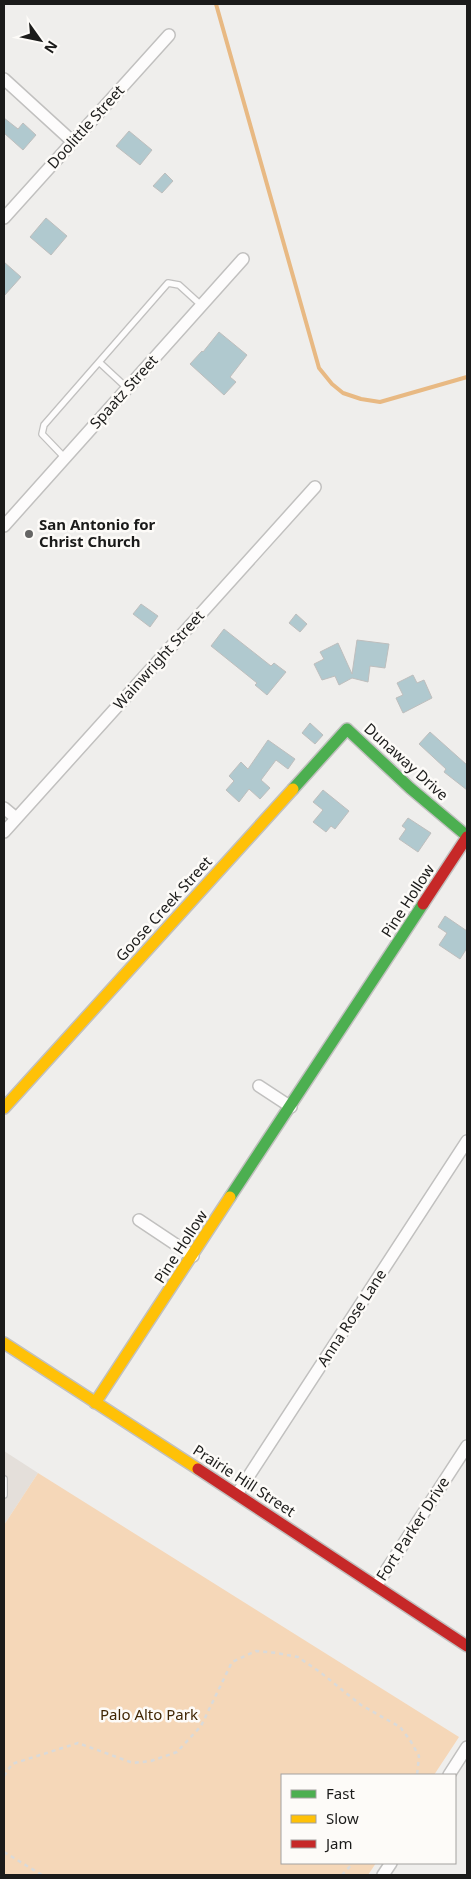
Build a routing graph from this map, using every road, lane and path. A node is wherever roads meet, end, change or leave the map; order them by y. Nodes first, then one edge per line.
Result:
1 (169, 35) dead end
2 (4, 79) edge
3 (73, 142) junction
4 (4, 218) edge
5 (243, 259) dead end
6 (201, 306) junction
7 (99, 362) junction
8 (127, 388) junction
9 (65, 458) junction
10 (315, 487) dead end
11 (4, 526) edge
12 (347, 729) joint
13 (4, 808) edge
14 (16, 818) junction
15 (4, 832) edge
16 (467, 836) edge
17 (259, 1086) dead end
18 (291, 1107) junction
19 (4, 1108) edge
20 (467, 1141) edge
21 (138, 1220) dead end
22 (193, 1256) junction
23 (4, 1343) edge
24 (95, 1403) junction
25 (467, 1446) edge
26 (4, 1480) edge
27 (237, 1494) junction
28 (4, 1495) edge
29 (376, 1586) junction
30 (467, 1646) edge
31 (467, 1748) edge
32 (418, 1774) edge
33 (450, 1774) edge
34 (4, 1776) edge
35 (4, 1852) edge
36 (352, 1864) edge
37 (390, 1864) edge
38 (42, 1875) edge
39 (342, 1875) edge
40 (383, 1875) edge

1 - 3 street, Doolittle Street
2 - 3 street
3 - 4 street, Doolittle Street
5 - 6 street, Spaatz Street
6 - 7 lane
6 - 8 street, Spaatz Street
7 - 8 lane
7 - 9 lane
8 - 9 street, Spaatz Street
9 - 11 street, Spaatz Street
10 - 14 street, Wainwright Street
12 - 16 street, Dunaway Drive
12 - 19 street, Goose Creek Street
13 - 14 street
14 - 15 street, Wainwright Street
16 - 18 street, Pine Hollow
17 - 18 street
18 - 22 street, Pine Hollow
20 - 27 street, Anna Rose Lane
21 - 22 street
22 - 24 street, Pine Hollow
23 - 24 street, Prairie Hill Street
24 - 27 street, Prairie Hill Street
25 - 29 street, Fort Parker Drive
26 - 28 lane
27 - 29 street, Prairie Hill Street
29 - 30 street, Prairie Hill Street
31 - 33 street
32 - 34 path
35 - 38 path
36 - 39 path
37 - 40 street

